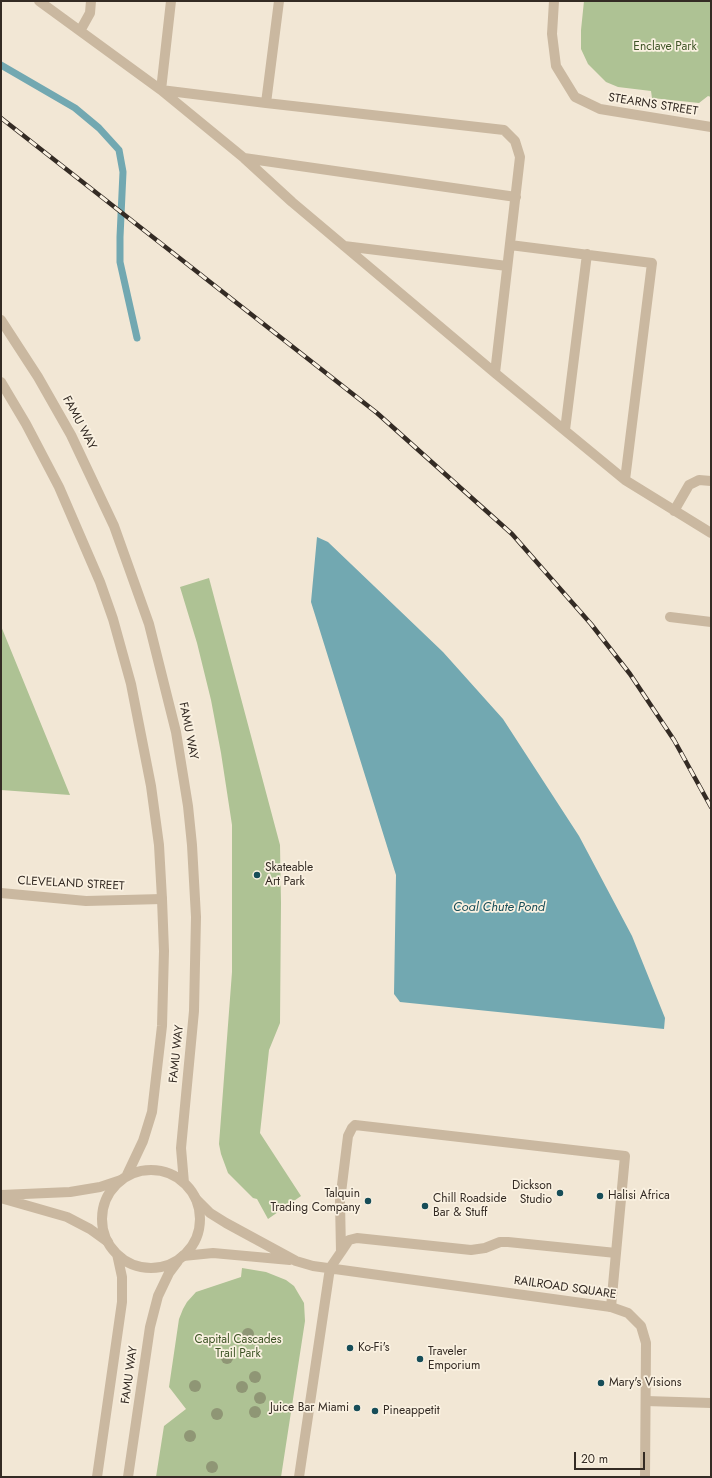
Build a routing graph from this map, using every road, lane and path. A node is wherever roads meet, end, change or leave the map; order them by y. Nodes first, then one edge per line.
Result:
1 (39, 1) edge
2 (91, 1) edge
3 (171, 1) edge
4 (279, 1) edge
5 (554, 1) edge
6 (80, 31) junction
7 (161, 90) junction
8 (266, 103) junction
9 (711, 127) edge
10 (244, 158) junction
11 (516, 197) junction
12 (510, 245) junction
13 (344, 246) junction
14 (587, 254) junction
15 (507, 266) junction
16 (1, 320) edge
17 (495, 373) junction
18 (1, 382) edge
19 (565, 430) junction
20 (624, 480) junction
21 (711, 481) edge
22 (674, 511) junction
23 (711, 533) edge
24 (670, 617) dead end
25 (711, 622) edge
26 (1, 893) edge
27 (162, 899) junction
28 (123, 1178) junction
29 (184, 1183) junction
30 (1, 1197) edge
31 (196, 1199) junction
32 (108, 1242) junction
33 (341, 1252) junction
34 (616, 1253) junction
35 (117, 1254) junction
36 (181, 1258) junction
37 (296, 1260) junction
38 (330, 1268) junction
39 (611, 1307) junction
40 (646, 1401) junction
41 (711, 1403) edge
42 (97, 1477) edge
43 (128, 1477) edge
44 (299, 1477) edge
45 (645, 1477) edge

1 - 6 street
2 - 6 street
3 - 7 street
4 - 8 street
5 - 9 street, STEARNS STREET
6 - 7 street
7 - 8 street
7 - 10 street
8 - 11 street
10 - 11 street
10 - 13 street
11 - 12 street
12 - 14 street
12 - 15 street
13 - 15 street
13 - 17 street
14 - 19 street
14 - 20 street
15 - 17 street
16 - 29 street, FAMU WAY
17 - 19 street
18 - 27 street, FAMU WAY
19 - 20 street
20 - 22 street
21 - 22 street
22 - 23 street
24 - 25 street
26 - 27 street, CLEVELAND STREET
27 - 28 street, FAMU WAY
28 - 29 street, FAMU WAY
28 - 30 street
28 - 32 street, FAMU WAY
29 - 31 street, FAMU WAY
30 - 32 street
31 - 36 street, FAMU WAY
31 - 37 street, RAILROAD SQUARE
32 - 35 street, FAMU WAY
33 - 34 street
33 - 34 street
33 - 38 street
34 - 39 street
35 - 36 street, FAMU WAY
35 - 42 street, FAMU WAY
36 - 37 street, RAILROAD SQUARE
36 - 43 street, FAMU WAY
37 - 38 street, RAILROAD SQUARE
38 - 39 street, RAILROAD SQUARE
38 - 44 street
39 - 40 street, RAILROAD SQUARE
40 - 41 street
40 - 45 street, RAILROAD SQUARE

